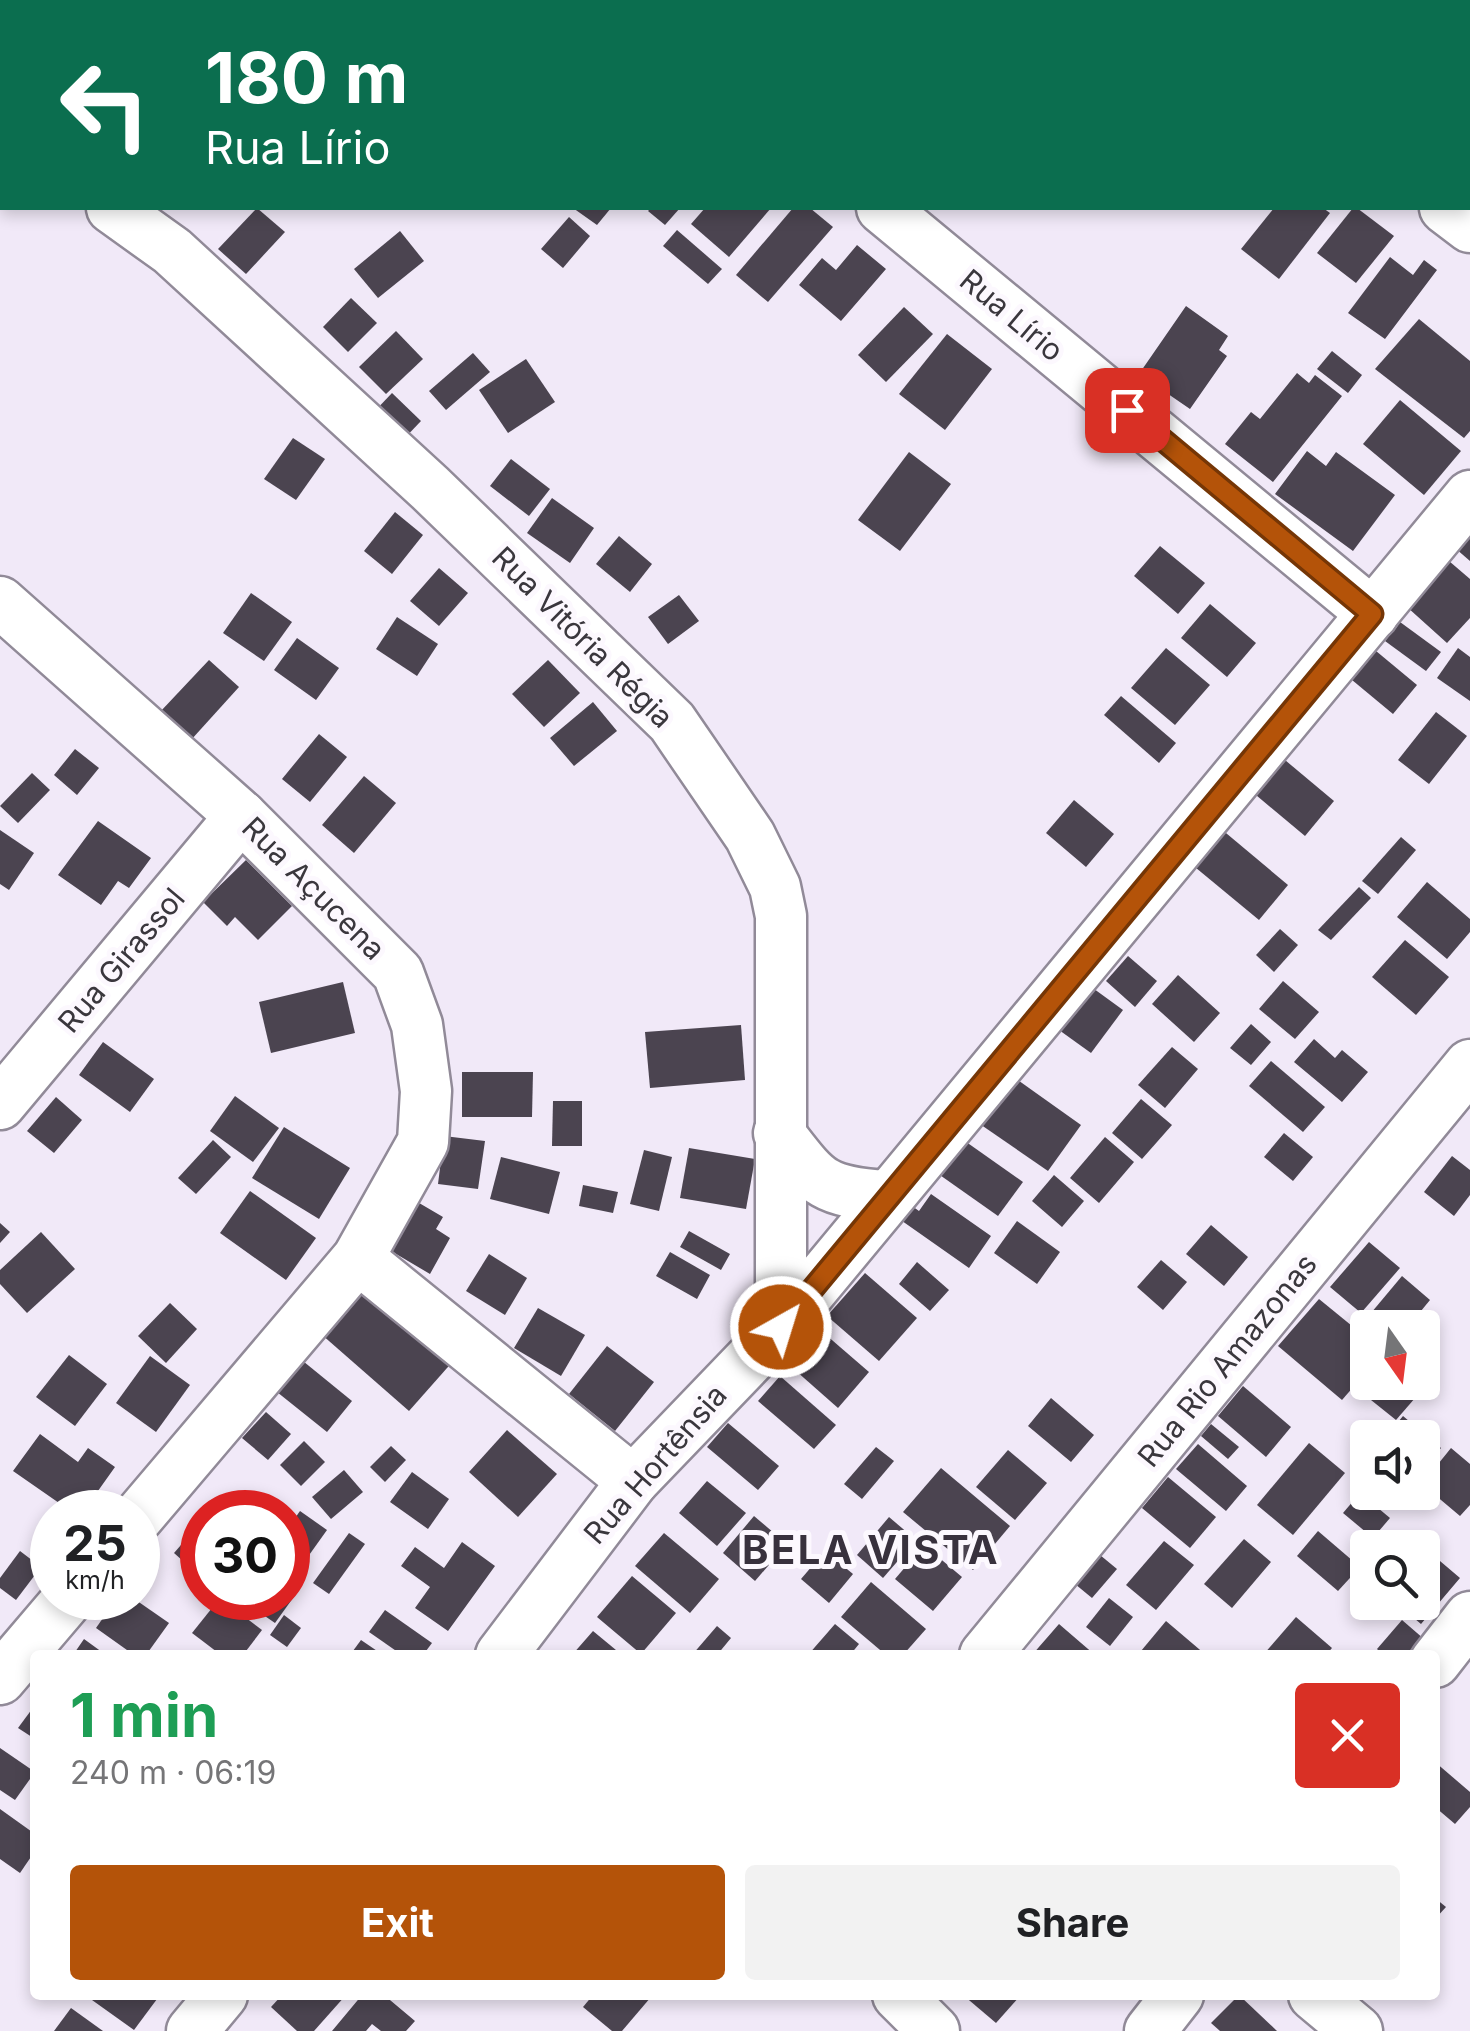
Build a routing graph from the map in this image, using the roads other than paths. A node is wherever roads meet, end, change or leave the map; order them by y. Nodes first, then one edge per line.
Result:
1 (115, 210) edge
2 (884, 210) edge
3 (1448, 210) edge
4 (1470, 227) edge
5 (1470, 496) edge
6 (0, 602) edge
7 (1372, 614) junction
8 (242, 816) junction
9 (1470, 1065) edge
10 (0, 1104) edge
11 (779, 1133) junction
12 (886, 1196) junction
13 (358, 1258) junction
14 (781, 1327) junction
15 (633, 1480) junction
16 (160, 1491) edge
17 (1470, 1617) edge
18 (50, 1620) edge
19 (504, 1650) edge
20 (989, 1650) edge
21 (1440, 1656) edge
22 (0, 1679) edge
23 (218, 2000) edge
24 (903, 2000) edge
25 (1174, 2000) edge
26 (1320, 2000) edge
27 (192, 2031) edge
28 (934, 2031) edge
29 (1150, 2031) edge
30 (1358, 2031) edge

1 - 11 street, Rua Vitória Régia
2 - 7 street, Rua Lírio
3 - 4 street
5 - 7 street, Rua Hortênsia
6 - 8 street, Rua Açucena
7 - 12 street, Rua Hortênsia
8 - 10 street, Rua Girassol
8 - 13 street, Rua Açucena
9 - 20 street, Rua Rio Amazonas
11 - 12 street
11 - 14 street, Rua Vitória Régia
12 - 14 street, Rua Hortênsia
13 - 15 street
13 - 16 street, Rua Açucena
14 - 15 street, Rua Hortênsia
15 - 19 street, Rua Hortênsia
17 - 21 street
18 - 22 street
23 - 27 street
24 - 28 street
25 - 29 street
26 - 30 street

